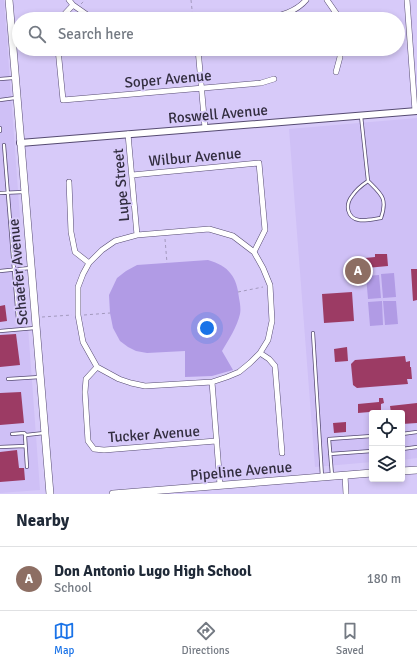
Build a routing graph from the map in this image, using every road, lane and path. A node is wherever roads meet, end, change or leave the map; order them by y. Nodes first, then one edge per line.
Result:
1 (9, 0) edge
2 (69, 0) edge
3 (191, 0) edge
4 (306, 0) edge
5 (327, 0) edge
6 (407, 0) edge
7 (73, 5) junction
8 (66, 12) edge
9 (83, 12) edge
10 (192, 12) edge
11 (290, 12) edge
12 (335, 12) edge
13 (417, 30) edge
14 (410, 31) junction
15 (12, 39) edge
16 (13, 56) edge
17 (59, 56) edge
18 (199, 56) edge
19 (340, 56) edge
20 (336, 72) dead end
21 (15, 78) junction
22 (0, 79) edge
23 (274, 79) dead end
24 (201, 88) junction
25 (17, 98) junction
26 (0, 100) edge
27 (416, 111) edge
28 (361, 115) junction
29 (0, 128) edge
30 (205, 128) junction
31 (0, 131) edge
32 (128, 134) junction
33 (20, 143) junction
34 (4, 145) dead end
35 (132, 175) junction
36 (368, 181) junction
37 (69, 182) dead end
38 (24, 192) junction
39 (0, 193) edge
40 (8, 193) junction
41 (164, 233) junction
42 (137, 235) junction
43 (254, 252) junction
44 (89, 263) junction
45 (167, 263) dead end
46 (31, 268) junction
47 (14, 270) junction
48 (0, 271) edge
49 (270, 286) junction
50 (238, 292) dead end
51 (18, 320) dead end
52 (36, 328) junction
53 (0, 331) edge
54 (313, 333) dead end
55 (260, 353) junction
56 (97, 367) junction
57 (40, 377) junction
58 (8, 379) dead end
59 (212, 382) junction
60 (417, 432) edge
61 (45, 433) junction
62 (12, 434) dead end
63 (405, 434) edge
64 (26, 435) junction
65 (369, 436) edge
66 (216, 441) junction
67 (26, 446) junction
68 (0, 447) edge
69 (417, 447) edge
70 (405, 449) edge
71 (369, 451) edge
72 (282, 453) dead end
73 (330, 454) junction
74 (27, 467) dead end
75 (417, 470) edge
76 (405, 471) edge
77 (369, 473) edge
78 (344, 475) junction
79 (332, 476) junction
80 (322, 477) junction
81 (220, 485) junction
82 (50, 494) edge
83 (113, 494) edge
84 (346, 494) edge

1 - 15 main road, Schaefer Avenue
2 - 7 street
3 - 10 path
4 - 11 street
5 - 12 street
6 - 14 street
7 - 8 street
7 - 9 street
13 - 14 street
14 - 27 street
16 - 21 main road, Schaefer Avenue
17 - 24 street, Soper Avenue
18 - 24 street
19 - 20 street
21 - 22 lane
21 - 25 main road, Schaefer Avenue
23 - 24 street, Soper Avenue
24 - 30 street
25 - 26 lane
25 - 33 main road, Schaefer Avenue
27 - 28 street, Roswell Avenue
28 - 30 street, Roswell Avenue
28 - 36 lane
29 - 31 lane
30 - 32 street, Roswell Avenue
32 - 33 street, Roswell Avenue
32 - 35 street, Lupe Street
33 - 38 main road, Schaefer Avenue
34 - 40 lane
35 - 42 street, Lupe Street
35 - 43 street, Wilbur Avenue
36 - 36 lane
37 - 44 street
38 - 40 lane
38 - 46 main road, Schaefer Avenue
39 - 40 lane
40 - 47 lane
41 - 42 street
41 - 43 street
41 - 45 path
42 - 44 street
43 - 49 street
44 - 56 street
46 - 47 lane
46 - 52 main road, Schaefer Avenue
47 - 48 lane
47 - 51 lane
49 - 50 path
49 - 55 street
52 - 53 lane
52 - 57 main road, Schaefer Avenue
54 - 80 lane
55 - 59 street
55 - 72 street
56 - 59 street
56 - 66 street, Tucker Avenue
57 - 58 lane
57 - 61 main road, Schaefer Avenue
59 - 66 street
60 - 63 lane
61 - 64 lane
61 - 82 main road, Schaefer Avenue
62 - 64 lane
64 - 67 lane
65 - 73 lane
66 - 81 street
67 - 68 lane
67 - 74 lane
69 - 70 lane
71 - 73 lane
73 - 79 lane
75 - 76 main road
77 - 78 main road, Pipeline Avenue
78 - 79 main road, Pipeline Avenue
78 - 84 street
79 - 80 main road, Pipeline Avenue
80 - 81 main road, Pipeline Avenue
81 - 83 main road, Pipeline Avenue

